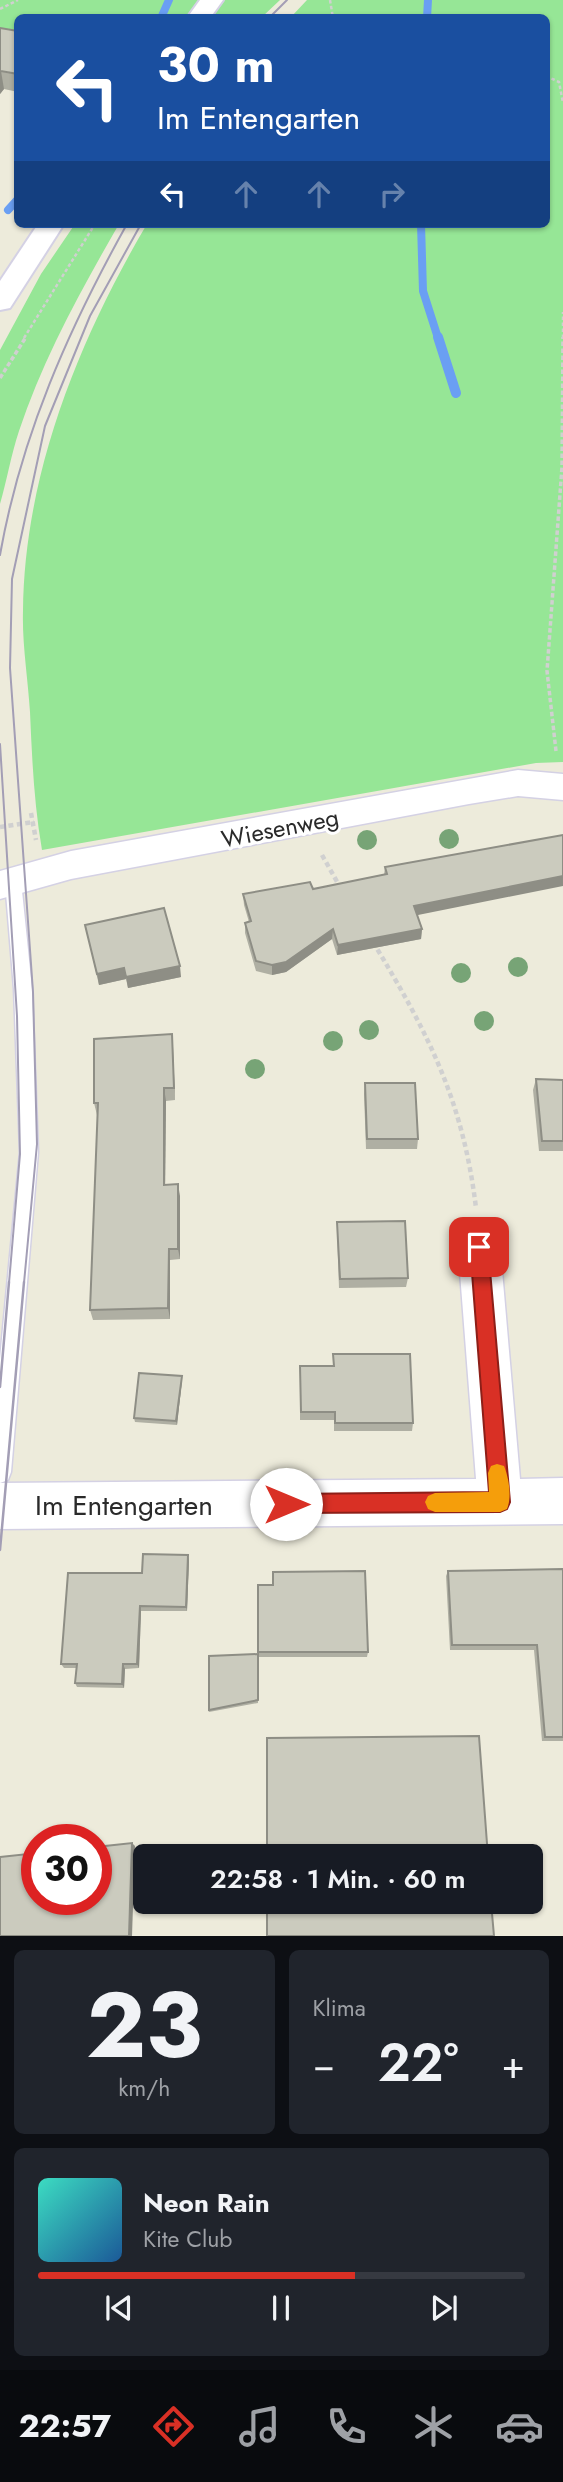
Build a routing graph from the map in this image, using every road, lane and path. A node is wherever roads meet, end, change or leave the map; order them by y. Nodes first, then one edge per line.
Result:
1 (18, 0) edge
2 (212, 0) edge
3 (0, 9) edge
4 (201, 14) edge
5 (561, 81) edge
6 (563, 103) edge
7 (48, 228) edge
8 (93, 228) edge
9 (0, 302) edge
10 (563, 312) edge
11 (0, 378) edge
12 (562, 467) edge
13 (561, 785) edge
14 (34, 822) dead end
15 (304, 824) junction
16 (0, 827) edge
17 (6, 883) edge
18 (344, 893) edge
19 (372, 941) edge
20 (479, 1247) joint
21 (0, 1472) edge
22 (563, 1501) edge
23 (500, 1502) junction
24 (0, 1506) edge

1 - 3 path
2 - 4 main road
5 - 6 path
7 - 9 main road
8 - 11 path
10 - 12 path
12 - 13 path
13 - 15 street, Wiesenweg
14 - 16 path
15 - 17 street, Wiesenweg
15 - 18 path
17 - 21 lane
19 - 20 path
20 - 23 street
22 - 23 street, Im Entengarten
23 - 24 street, Im Entengarten

